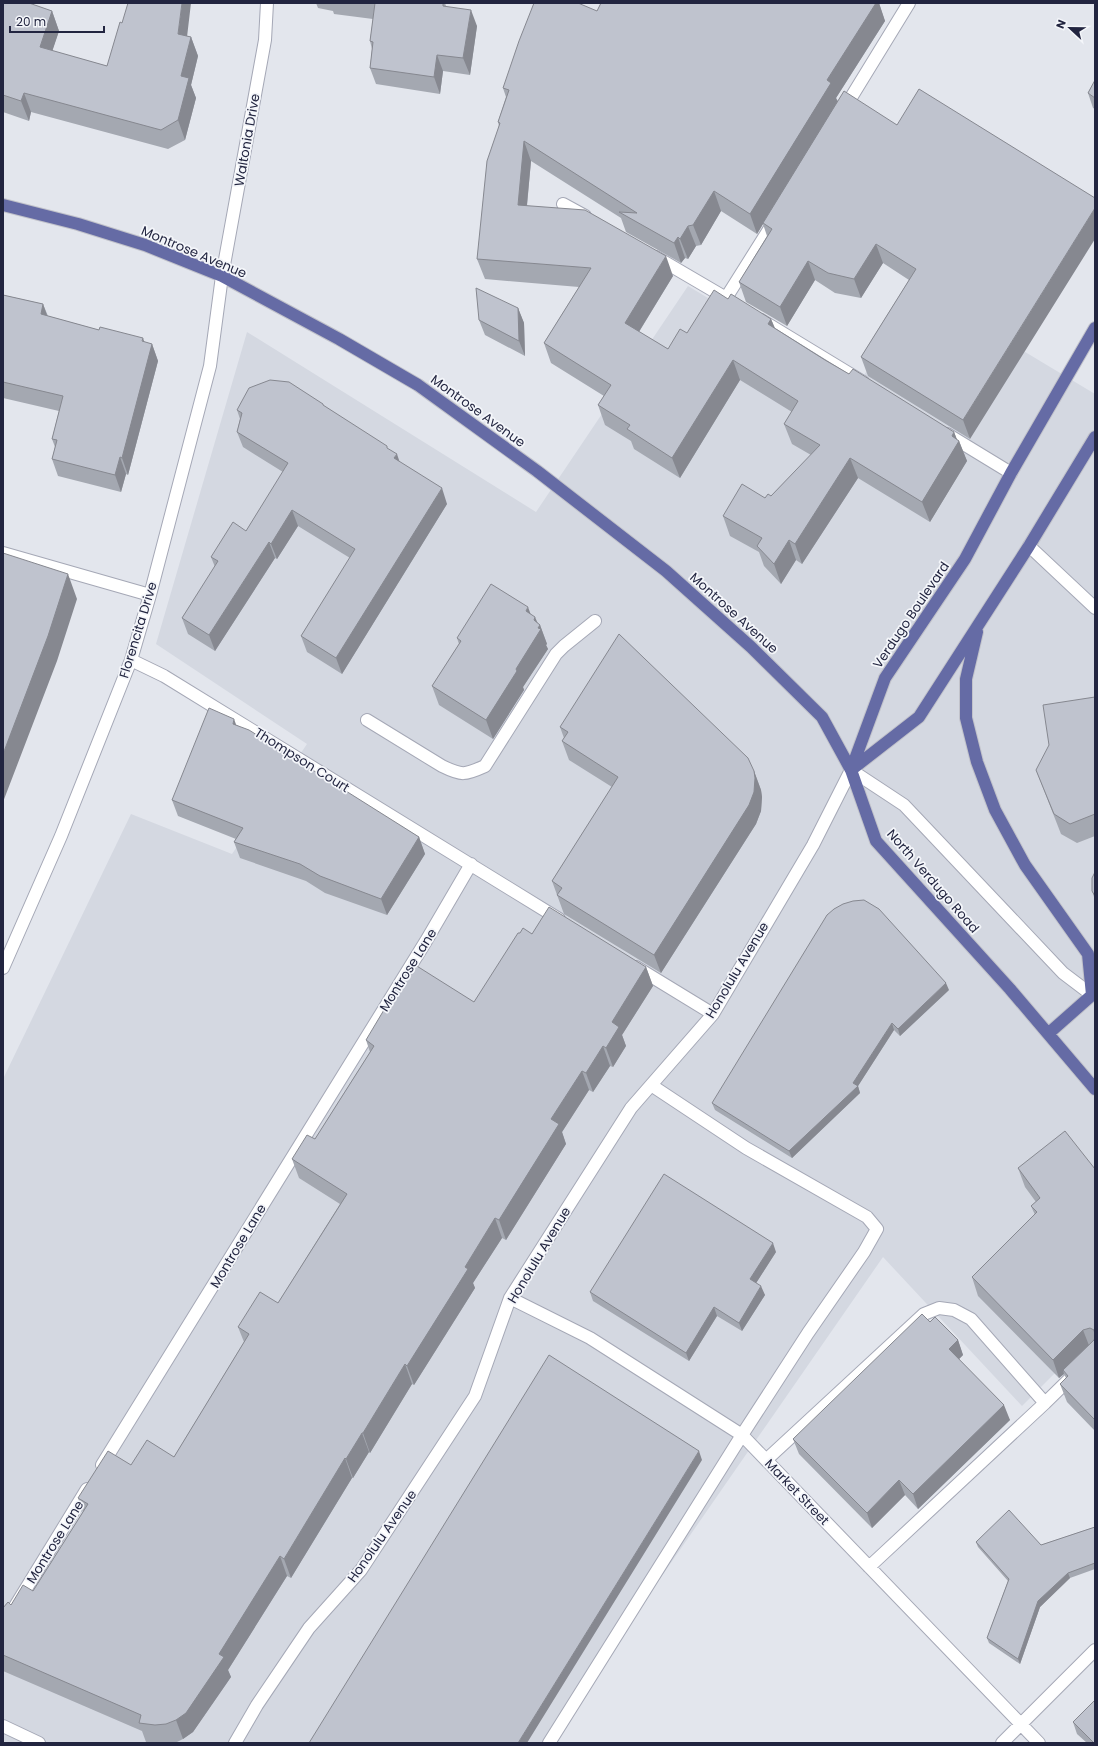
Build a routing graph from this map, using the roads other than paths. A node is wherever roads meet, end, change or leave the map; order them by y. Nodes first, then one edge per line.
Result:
1 (267, 3) edge
2 (909, 3) edge
3 (839, 117) edge
4 (563, 204) dead end
5 (3, 205) edge
6 (780, 211) edge
7 (597, 224) edge
8 (645, 251) edge
9 (222, 276) junction
10 (753, 315) edge
11 (1095, 328) edge
12 (875, 390) edge
13 (935, 427) edge
14 (1095, 437) edge
15 (1011, 473) junction
16 (1029, 546) junction
17 (3, 553) edge
18 (150, 595) junction
19 (1095, 608) edge
20 (595, 621) dead end
21 (980, 622) junction
22 (131, 660) junction
23 (367, 720) dead end
24 (851, 770) junction
25 (471, 864) junction
26 (572, 927) edge
27 (626, 960) edge
28 (3, 968) edge
29 (1094, 996) edge
30 (713, 1014) junction
31 (1049, 1033) junction
32 (651, 1085) junction
33 (1095, 1089) edge
34 (510, 1298) junction
35 (1095, 1354) edge
36 (1046, 1403) junction
37 (742, 1435) junction
38 (766, 1460) junction
39 (869, 1567) junction
40 (3, 1626) edge
41 (1095, 1650) edge
42 (1021, 1724) junction
43 (3, 1726) edge
44 (39, 1743) edge
45 (235, 1743) edge
46 (548, 1743) edge
47 (1002, 1743) edge
48 (1039, 1743) edge

1 - 9 street, Waltonia Drive
2 - 3 street
4 - 7 street
5 - 9 main road, Montrose Avenue
6 - 8 street
9 - 18 street, Florencita Drive
9 - 24 main road, Montrose Avenue
10 - 12 street
11 - 15 main road, Verdugo Boulevard
13 - 15 street
14 - 16 main road
15 - 24 main road, Verdugo Boulevard
16 - 19 street
16 - 21 main road
17 - 18 street
18 - 22 street, Florencita Drive
20 - 23 street
21 - 24 main road
21 - 29 main road
22 - 25 street, Thompson Court
22 - 28 street, Florencita Drive
24 - 29 street
24 - 30 street, Honolulu Avenue
24 - 31 main road, North Verdugo Road
25 - 26 street, Thompson Court
25 - 40 street, Montrose Lane
27 - 30 street
29 - 31 main road
30 - 32 street, Honolulu Avenue
31 - 33 main road, North Verdugo Road
32 - 34 street, Honolulu Avenue
32 - 37 street
34 - 37 street, Market Street
34 - 45 street, Honolulu Avenue
35 - 36 street
36 - 38 street
36 - 39 street
37 - 38 street, Market Street
37 - 46 street
38 - 39 street, Market Street
39 - 42 street, Market Street
41 - 42 street
42 - 47 street
42 - 48 street, Market Street
43 - 44 street

